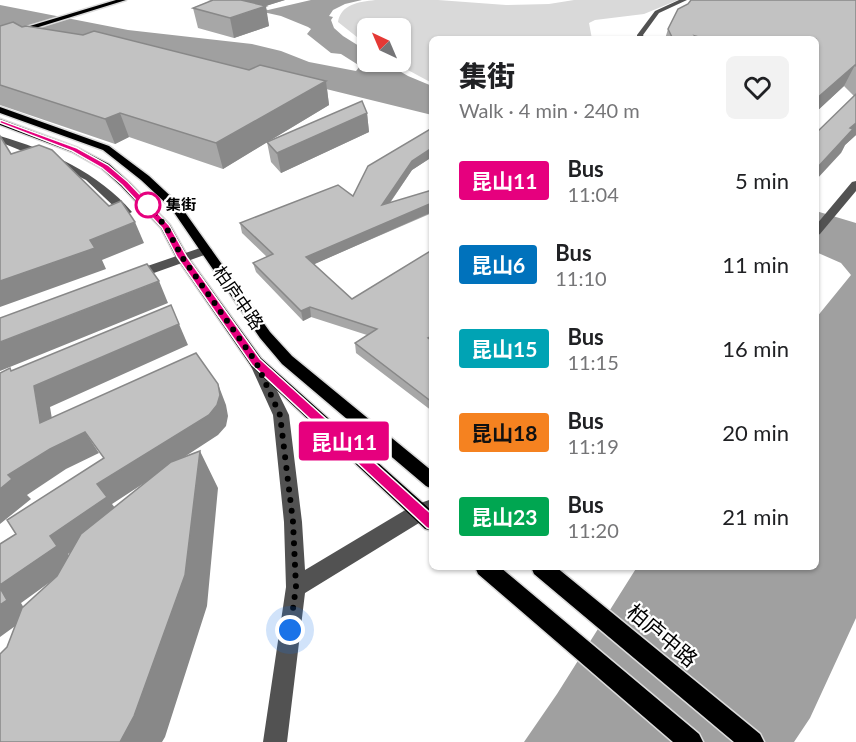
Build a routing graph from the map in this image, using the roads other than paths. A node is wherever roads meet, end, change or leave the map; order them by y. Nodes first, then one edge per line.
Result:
1 (109, 0) edge
2 (123, 0) edge
3 (684, 0) edge
4 (69, 13) junction
5 (1, 34) edge
6 (640, 36) edge
7 (0, 110) edge
8 (0, 122) edge
9 (0, 139) edge
10 (856, 184) edge
11 (126, 212) edge
12 (819, 229) edge
13 (206, 250) junction
14 (182, 257) junction
15 (118, 282) edge
16 (256, 362) junction
17 (429, 478) edge
18 (427, 514) edge
19 (545, 570) edge
20 (491, 572) edge
21 (296, 587) junction
22 (274, 742) edge
23 (691, 742) edge
24 (752, 742) edge

1 - 4 main road
2 - 4 main road
3 - 6 street
4 - 5 main road
4 - 5 main road
7 - 13 main road, 柏庐中路
8 - 14 main road, 柏庐中路
9 - 11 street
10 - 12 street
13 - 14 street
13 - 17 main road, 柏庐中路
14 - 15 street
14 - 16 main road, 柏庐中路
16 - 18 main road, 柏庐中路
16 - 21 street
18 - 21 street
19 - 24 main road, 柏庐中路
20 - 23 main road
21 - 22 street

